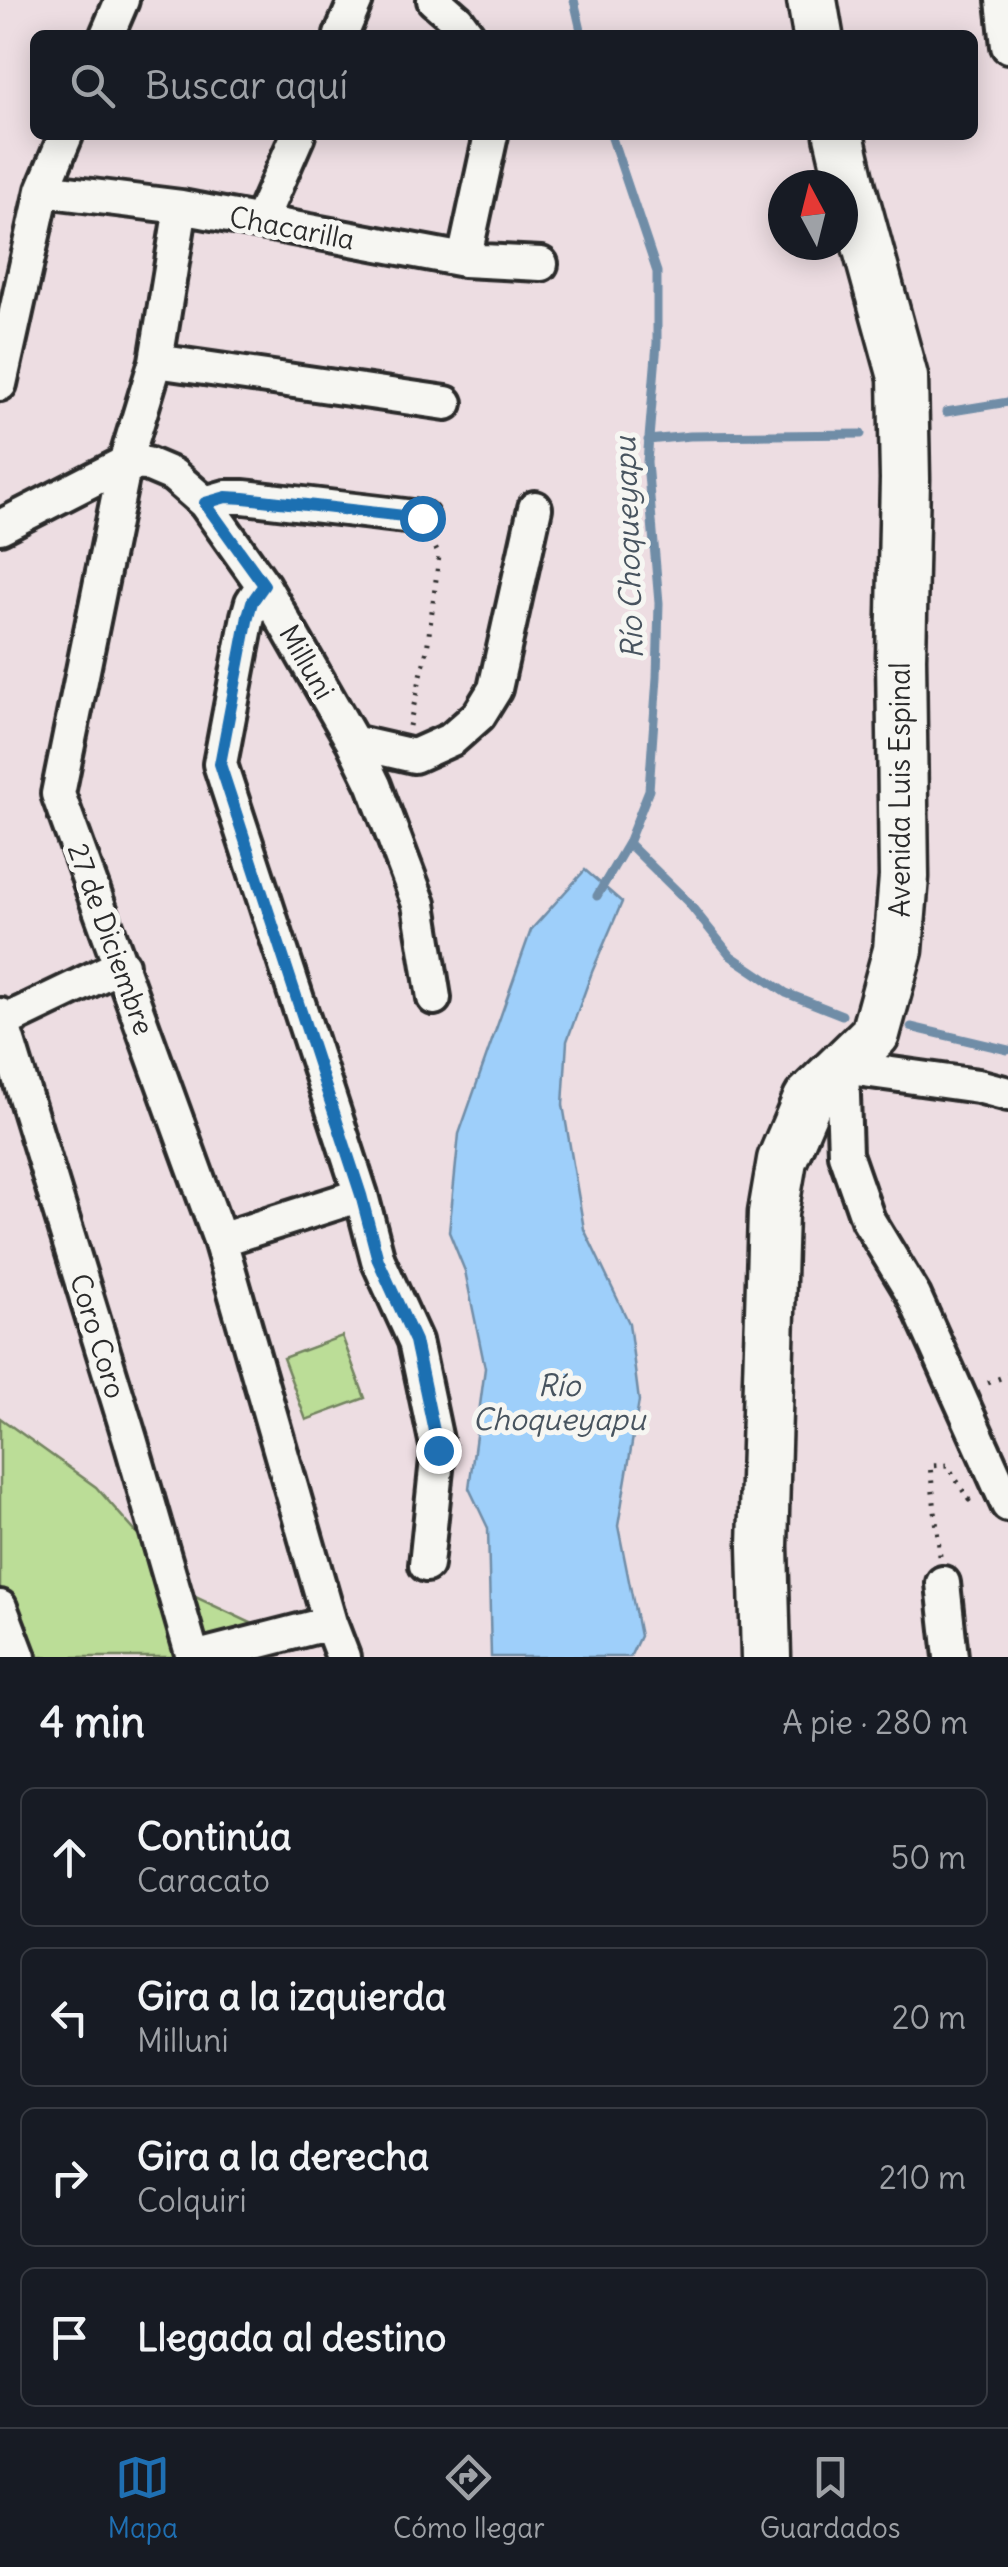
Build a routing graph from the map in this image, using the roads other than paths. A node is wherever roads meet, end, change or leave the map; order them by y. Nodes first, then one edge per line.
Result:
1 (122, 0) edge
2 (356, 0) edge
3 (434, 0) edge
4 (812, 0) edge
5 (1003, 0) edge
6 (110, 30) edge
7 (343, 30) edge
8 (464, 30) edge
9 (817, 30) edge
10 (1008, 46) edge
11 (64, 140) edge
12 (296, 140) edge
13 (491, 140) edge
14 (840, 140) edge
15 (43, 190) junction
16 (181, 208) junction
17 (260, 222) junction
18 (464, 260) junction
19 (541, 264) dead end
20 (156, 361) junction
21 (0, 384) edge
22 (446, 403) dead end
23 (126, 463) junction
24 (205, 503) junction
25 (535, 508) dead end
26 (422, 518) road end
27 (0, 528) edge
28 (264, 585) junction
29 (354, 742) junction
30 (122, 965) junction
31 (434, 998) dead end
32 (1, 1019) edge
33 (842, 1067) junction
34 (1008, 1094) edge
35 (361, 1195) junction
36 (220, 1240) junction
37 (1008, 1504) edge
38 (426, 1564) dead end
39 (943, 1583) road end
40 (0, 1607) edge
41 (330, 1623) junction
42 (19, 1657) edge
43 (196, 1657) edge
44 (342, 1657) edge
45 (766, 1657) edge
46 (952, 1657) edge

1 - 6 street
2 - 7 street
3 - 8 street
4 - 9 street
5 - 10 street
11 - 15 street
12 - 17 street
13 - 18 street
14 - 33 street, Avenida Luis Espinal
15 - 16 street, Chacarilla
15 - 21 street
16 - 17 street, Chacarilla
16 - 20 street, 27 de Diciembre
17 - 18 street, Chacarilla
18 - 19 street, Chacarilla
20 - 22 street
20 - 23 street, 27 de Diciembre
23 - 24 street, Milluni
23 - 27 street
23 - 30 street, 27 de Diciembre
24 - 26 street
24 - 28 street, Milluni
25 - 29 street
28 - 29 street, Milluni
28 - 35 street
29 - 31 street, Milluni
30 - 32 street
30 - 36 street, 27 de Diciembre
32 - 43 street, Coro Coro
33 - 34 street
33 - 37 street
33 - 45 street, Avenida Luis Espinal
35 - 36 street
35 - 38 street
36 - 41 street, 27 de Diciembre
39 - 46 street
40 - 42 street
41 - 43 street
41 - 44 street, 27 de Diciembre

